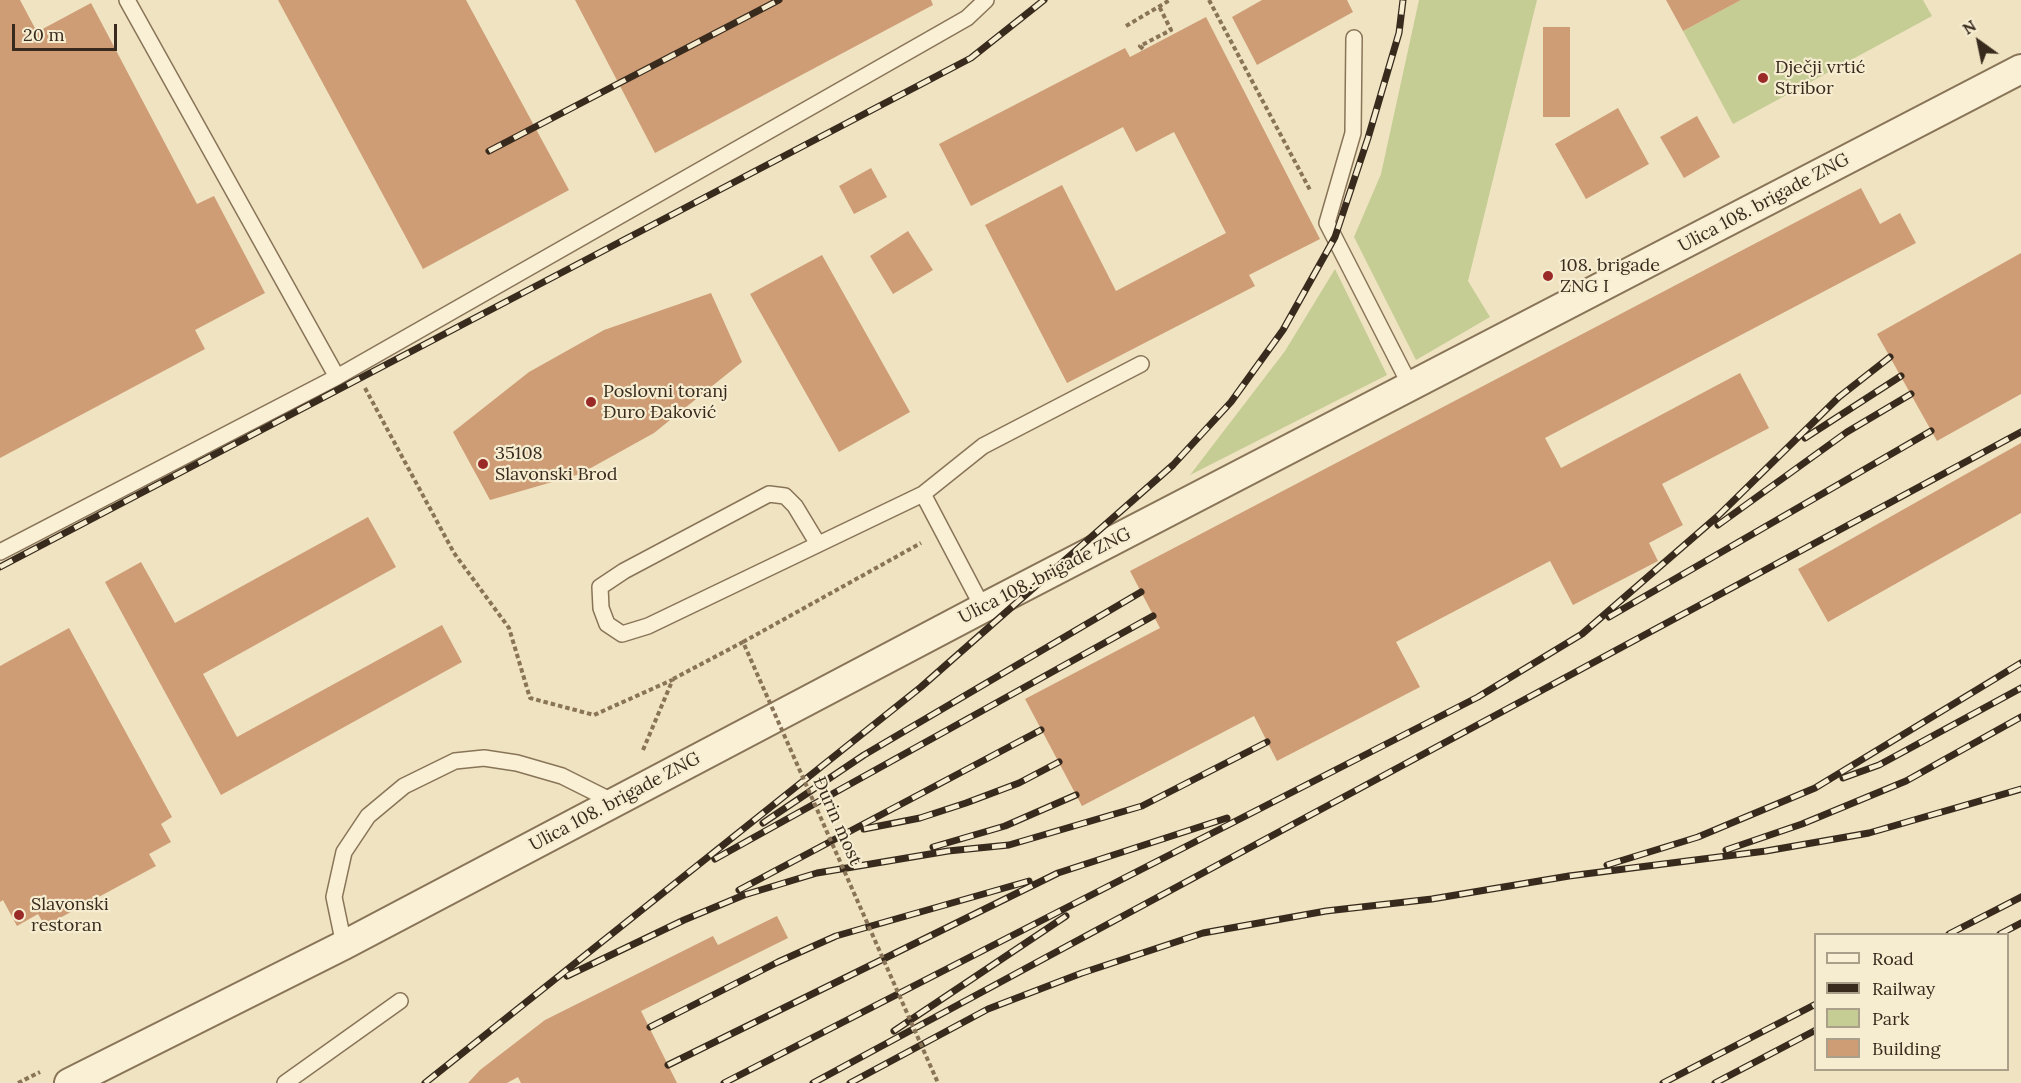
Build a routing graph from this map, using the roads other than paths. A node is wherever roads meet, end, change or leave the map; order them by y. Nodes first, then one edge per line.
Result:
1 (127, 0) edge
2 (986, 0) edge
3 (1354, 38) dead end
4 (2021, 69) edge
5 (1141, 364) dead end
6 (337, 377) junction
7 (1411, 387) junction
8 (923, 494) junction
9 (818, 544) junction
10 (0, 552) edge
11 (983, 608) junction
12 (615, 802) junction
13 (344, 945) junction
14 (400, 1001) dead end
15 (74, 1082) edge
16 (285, 1083) edge

1 - 6 lane
2 - 6 lane
3 - 7 lane
4 - 7 street, Ulica 108. brigade ZNG
5 - 8 lane
6 - 10 lane
7 - 11 street, Ulica 108. brigade ZNG
8 - 9 lane
8 - 11 lane
9 - 9 lane
11 - 12 street, Ulica 108. brigade ZNG
12 - 13 street, Ulica 108. brigade ZNG
12 - 13 lane
13 - 15 street, Ulica 108. brigade ZNG
14 - 16 lane

